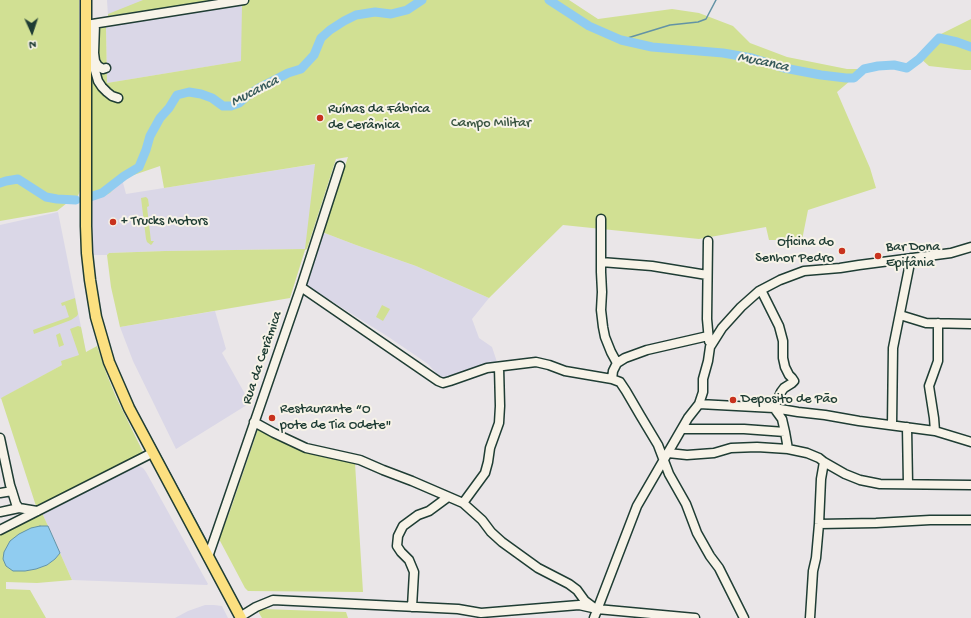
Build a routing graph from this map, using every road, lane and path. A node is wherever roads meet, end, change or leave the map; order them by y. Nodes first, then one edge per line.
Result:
1 (86, 0) edge
2 (244, 0) edge
3 (90, 24) junction
4 (94, 53) junction
5 (106, 68) dead end
6 (118, 98) dead end
7 (340, 166) dead end
8 (600, 219) dead end
9 (708, 241) dead end
10 (971, 247) edge
11 (911, 258) junction
12 (601, 262) junction
13 (707, 274) junction
14 (301, 287) junction
15 (761, 290) junction
16 (900, 315) junction
17 (938, 323) junction
18 (971, 324) edge
19 (708, 336) junction
20 (710, 347) junction
21 (617, 364) junction
22 (500, 367) junction
23 (612, 379) junction
24 (699, 404) junction
25 (774, 408) junction
26 (254, 422) junction
27 (892, 425) junction
28 (907, 427) junction
29 (682, 429) junction
30 (935, 431) junction
31 (785, 432) junction
32 (0, 438) edge
33 (971, 442) edge
34 (788, 449) junction
35 (152, 453) junction
36 (666, 457) junction
37 (824, 462) junction
38 (908, 484) junction
39 (971, 485) edge
40 (12, 491) junction
41 (0, 494) edge
42 (448, 497) junction
43 (463, 503) junction
44 (19, 508) junction
45 (37, 511) junction
46 (0, 512) edge
47 (971, 520) edge
48 (819, 524) junction
49 (0, 530) edge
50 (208, 557) junction
51 (412, 607) junction
52 (597, 609) junction
53 (241, 617) edge
54 (594, 618) edge
55 (695, 618) edge
56 (744, 618) edge
57 (810, 618) edge

1 - 3 main road
2 - 3 street
3 - 4 street
3 - 35 main road
4 - 5 street
4 - 6 street
7 - 14 street, Rua da Cerâmica
8 - 12 street
9 - 13 street
10 - 11 street
11 - 15 street
11 - 16 street
12 - 13 street
12 - 21 street
13 - 19 street
14 - 22 street
14 - 26 street, Rua da Cerâmica
15 - 20 street
15 - 25 street
16 - 17 street
16 - 27 street
17 - 18 street
17 - 30 street
19 - 20 street
19 - 21 street
20 - 24 street
21 - 23 street
22 - 23 street
22 - 43 street
23 - 36 street
24 - 25 street
24 - 29 street
25 - 27 street
25 - 31 street
26 - 42 street
26 - 50 street, Rua da Cerâmica
27 - 28 street
28 - 30 street
28 - 38 street
29 - 31 street
29 - 36 street
30 - 33 street
31 - 34 street
32 - 40 street
34 - 36 street
34 - 37 street
35 - 45 street
35 - 50 main road
36 - 52 street
36 - 56 street
37 - 38 street
37 - 48 street
38 - 39 street
40 - 41 street
40 - 44 street
42 - 43 street
42 - 51 street
43 - 52 street
44 - 45 street
44 - 46 street
45 - 49 street
47 - 48 street
48 - 57 street
50 - 53 main road
51 - 52 street
51 - 53 street
52 - 54 street
52 - 55 street

